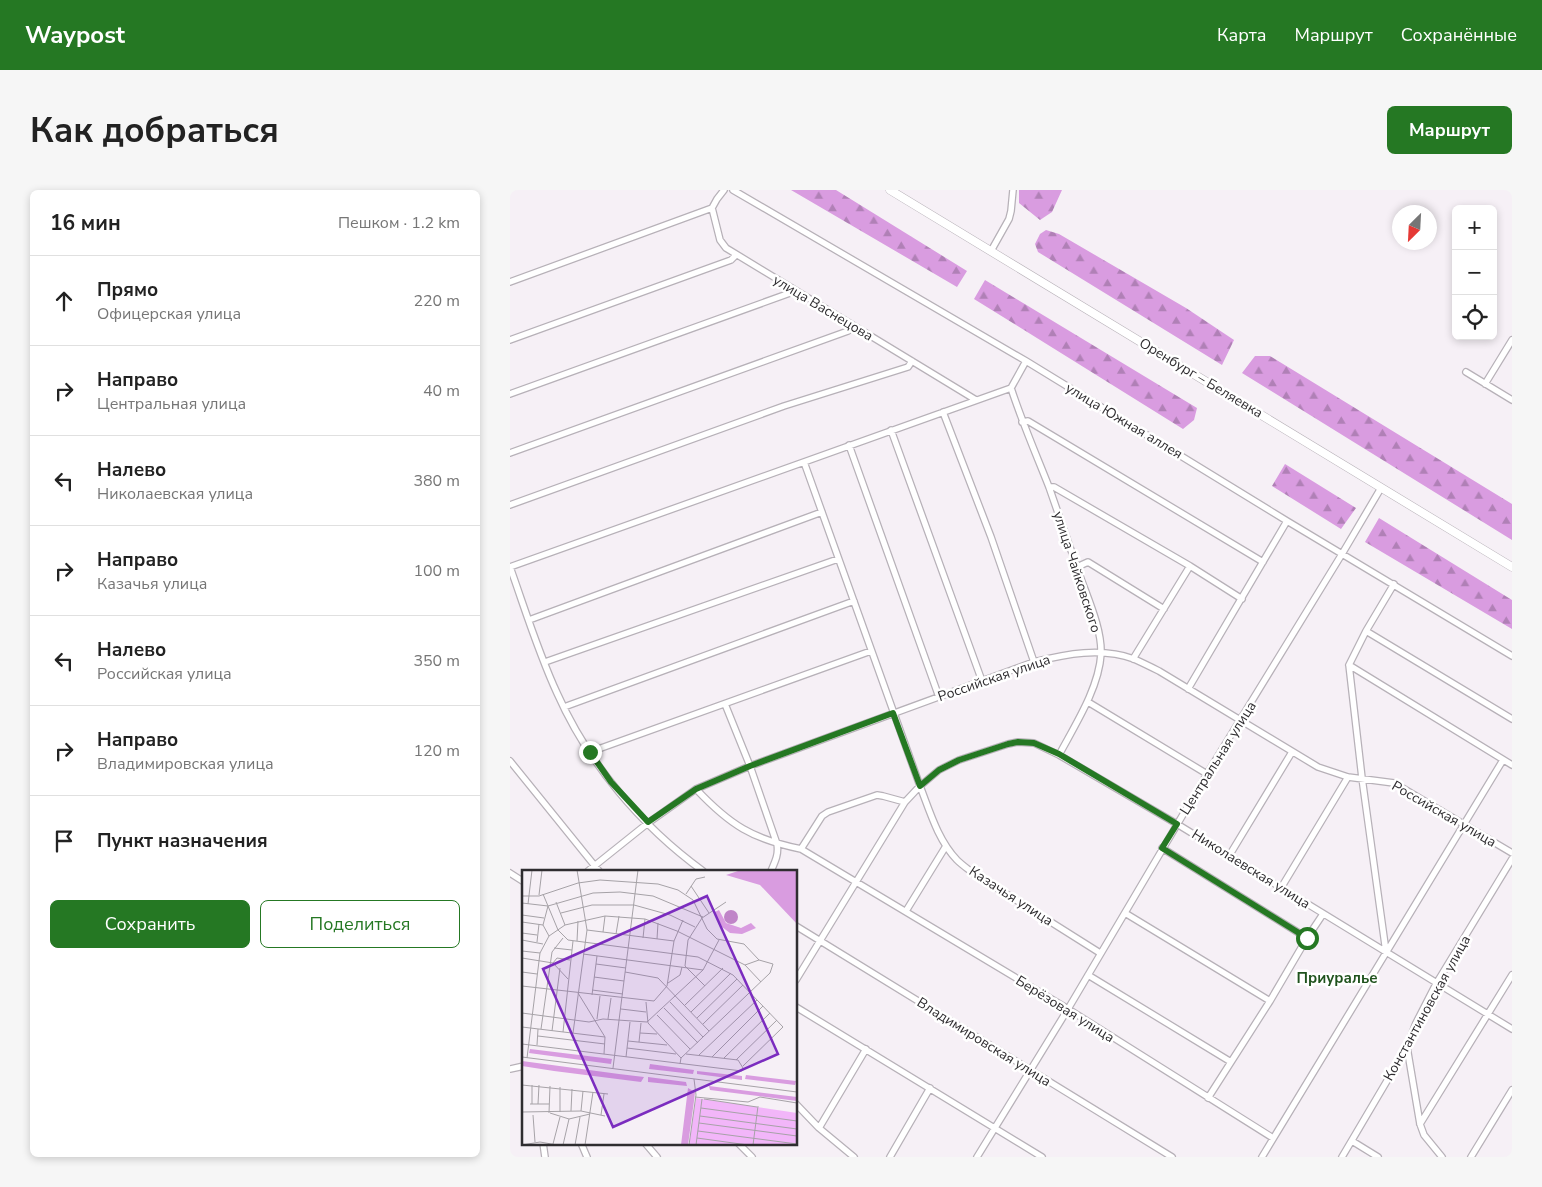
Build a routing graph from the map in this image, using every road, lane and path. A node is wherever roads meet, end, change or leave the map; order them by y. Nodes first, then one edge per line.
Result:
1 (724, 190) edge
2 (733, 190) edge
3 (890, 190) edge
4 (1013, 190) edge
5 (712, 208) junction
6 (991, 251) junction
7 (736, 256) junction
8 (510, 282) edge
9 (792, 289) junction
10 (853, 326) junction
11 (510, 340) edge
12 (1512, 340) edge
13 (912, 361) junction
14 (1026, 362) junction
15 (1466, 372) dead end
16 (1485, 384) junction
17 (1010, 388) junction
18 (510, 394) edge
19 (976, 400) junction
20 (1512, 400) edge
21 (943, 412) junction
22 (1022, 422) junction
23 (891, 430) junction
24 (849, 445) junction
25 (510, 453) edge
26 (804, 462) junction
27 (1049, 487) junction
28 (1381, 488) junction
29 (510, 505) edge
30 (822, 512) junction
31 (1288, 522) junction
32 (1342, 554) junction
33 (838, 559) junction
34 (1263, 562) junction
35 (1190, 566) junction
36 (510, 567) edge
37 (1077, 567) junction
38 (1512, 567) edge
39 (1394, 584) junction
40 (1242, 599) junction
41 (854, 601) junction
42 (1164, 608) junction
43 (529, 620) junction
44 (1366, 631) junction
45 (871, 651) junction
46 (1101, 652) junction
47 (1512, 656) edge
48 (1133, 659) junction
49 (544, 662) junction
50 (1034, 662) junction
51 (1349, 665) junction
52 (982, 681) junction
53 (1188, 689) junction
54 (939, 697) junction
55 (1088, 702) junction
56 (725, 704) junction
57 (564, 707) junction
58 (893, 713) junction
59 (1512, 719) edge
60 (1241, 720) junction
61 (590, 752) junction
62 (1292, 752) junction
63 (1059, 754) junction
64 (1503, 760) junction
65 (510, 761) edge
66 (1512, 765) edge
67 (750, 766) junction
68 (1207, 774) junction
69 (1348, 777) junction
70 (1362, 778) junction
71 (920, 786) junction
72 (696, 789) junction
73 (905, 802) junction
74 (648, 822) junction
75 (1464, 823) junction
76 (1177, 824) junction
77 (777, 844) junction
78 (946, 846) junction
79 (1162, 848) junction
80 (801, 849) junction
81 (1512, 853) edge
82 (1229, 856) junction
83 (1512, 858) edge
84 (597, 868) edge
85 (702, 870) edge
86 (771, 870) edge
87 (510, 873) edge
88 (522, 881) edge
89 (855, 882) junction
90 (1281, 888) junction
91 (906, 911) junction
92 (1124, 913) junction
93 (1323, 914) junction
94 (798, 927) edge
95 (1307, 938) junction
96 (820, 940) junction
97 (1386, 952) junction
98 (1100, 953) junction
99 (1088, 975) junction
100 (1512, 975) edge
101 (798, 977) edge
102 (1436, 984) junction
103 (1270, 1001) junction
104 (798, 1009) edge
105 (1068, 1009) junction
106 (1488, 1015) junction
107 (1512, 1029) edge
108 (1407, 1047) junction
109 (866, 1049) junction
110 (1231, 1062) junction
111 (1030, 1071) junction
112 (930, 1088) junction
113 (1512, 1090) edge
114 (1208, 1098) junction
115 (798, 1106) edge
116 (1420, 1124) junction
117 (819, 1128) junction
118 (994, 1128) junction
119 (1273, 1138) junction
120 (1352, 1141) junction
121 (543, 1144) edge
122 (581, 1144) edge
123 (646, 1144) edge
124 (739, 1144) edge
125 (545, 1157) edge
126 (586, 1157) edge
127 (657, 1157) edge
128 (752, 1157) edge
129 (854, 1157) edge
130 (890, 1157) edge
131 (977, 1157) edge
132 (1042, 1157) edge
133 (1172, 1157) edge
134 (1262, 1157) edge
135 (1342, 1157) edge
136 (1378, 1157) edge
137 (1442, 1157) edge
138 (1472, 1157) edge

1 - 5 street
2 - 14 street, улица Южная аллея
3 - 6 main road, Оренбург – Беляевка
4 - 6 street
5 - 7 street, улица Васнецова
5 - 8 street
6 - 28 main road, Оренбург – Беляевка
7 - 9 street, улица Васнецова
7 - 11 street
9 - 10 street, улица Васнецова
9 - 18 street
10 - 13 street, улица Васнецова
10 - 25 street
12 - 16 street
13 - 19 street, улица Васнецова
13 - 29 street
14 - 17 street
14 - 31 street, улица Южная аллея
15 - 16 street
16 - 20 street
17 - 19 street
17 - 22 street, улица Чайковского
19 - 21 street
21 - 23 street
21 - 50 street
22 - 27 street, улица Чайковского
22 - 34 street
23 - 24 street
23 - 52 street
24 - 26 street
24 - 54 street
26 - 30 street, Казачья улица
26 - 36 street
27 - 35 street
27 - 37 street, улица Чайковского
28 - 32 street, Центральная улица
28 - 38 main road, Оренбург – Беляевка
30 - 33 street, Казачья улица
30 - 43 street
31 - 32 street, улица Южная аллея
31 - 34 street
32 - 39 street, улица Южная аллея
32 - 60 street, Центральная улица
33 - 41 street, Казачья улица
33 - 49 street
34 - 40 street
35 - 40 street
35 - 42 street
36 - 43 street
37 - 42 street
37 - 46 street, улица Чайковского
39 - 44 street
39 - 47 street, улица Южная аллея
40 - 53 street
41 - 45 street, Казачья улица
41 - 57 street
42 - 48 street
43 - 49 street
44 - 51 street
44 - 59 street
45 - 56 street
45 - 58 street, Казачья улица
46 - 48 street, Российская улица
46 - 50 street, Российская улица
46 - 55 street, улица Чайковского
48 - 53 street, Российская улица
49 - 57 street
50 - 52 street, Российская улица
51 - 64 street
51 - 70 street
52 - 54 street, Российская улица
53 - 60 street, Российская улица
54 - 58 street, Российская улица
55 - 63 street, улица Чайковского
55 - 68 street
56 - 61 street
56 - 67 street
57 - 61 street
58 - 67 street, Российская улица
58 - 71 street, Казачья улица
60 - 62 street, Российская улица
60 - 68 street, Центральная улица
61 - 74 street
62 - 69 street, Российская улица
62 - 82 street
63 - 71 street, Николаевская улица
63 - 76 street, Николаевская улица
64 - 66 street
64 - 75 street
65 - 84 street
67 - 72 street, Российская улица
67 - 77 street
68 - 76 street, Центральная улица
69 - 70 street, Российская улица
69 - 90 street
70 - 75 street, Российская улица
70 - 97 street
71 - 73 street, Николаевская улица
71 - 78 street, Казачья улица
72 - 74 street, Российская улица
72 - 77 street, Берёзовая улица
73 - 80 street
73 - 89 street, Николаевская улица
74 - 84 street, Российская улица
74 - 85 street
75 - 81 street, Российская улица
75 - 97 street
76 - 79 street, Центральная улица
76 - 82 street, Николаевская улица
77 - 80 street, Берёзовая улица
77 - 86 street
78 - 91 street
78 - 98 street, Казачья улица
79 - 92 street, Центральная улица
79 - 95 street
80 - 89 street, Берёзовая улица
82 - 90 street, Николаевская улица
83 - 102 street, Константиновская улица
87 - 88 street
89 - 91 street, Берёзовая улица
89 - 96 street, Николаевская улица
90 - 93 street, Николаевская улица
91 - 105 street, Берёзовая улица
92 - 98 street, Центральная улица
92 - 103 street
93 - 95 street
93 - 97 street, Николаевская улица
94 - 96 street, Владимировская улица
95 - 103 street
96 - 101 street, Николаевская улица
96 - 111 street, Владимировская улица
97 - 102 street, Николаевская улица
97 - 119 street
98 - 99 street, Центральная улица
99 - 105 street, Центральная улица
99 - 110 street
100 - 106 street
102 - 106 street, Николаевская улица
102 - 108 street, Константиновская улица
103 - 110 street
104 - 109 street
105 - 111 street, Центральная улица
105 - 114 street, Берёзовая улица
106 - 107 street, Николаевская улица
106 - 116 street
108 - 116 street
108 - 120 street, Константиновская улица
109 - 112 street
109 - 117 street
110 - 114 street
111 - 118 street, Центральная улица
111 - 133 street, Владимировская улица
112 - 118 street
112 - 130 street
113 - 138 street
114 - 119 street, Берёзовая улица
115 - 117 street
116 - 137 street
117 - 129 street
118 - 131 street, Центральная улица
118 - 132 street
119 - 134 street
120 - 135 street, Константиновская улица
120 - 136 street
121 - 125 street
122 - 126 street
123 - 127 street
124 - 128 street

